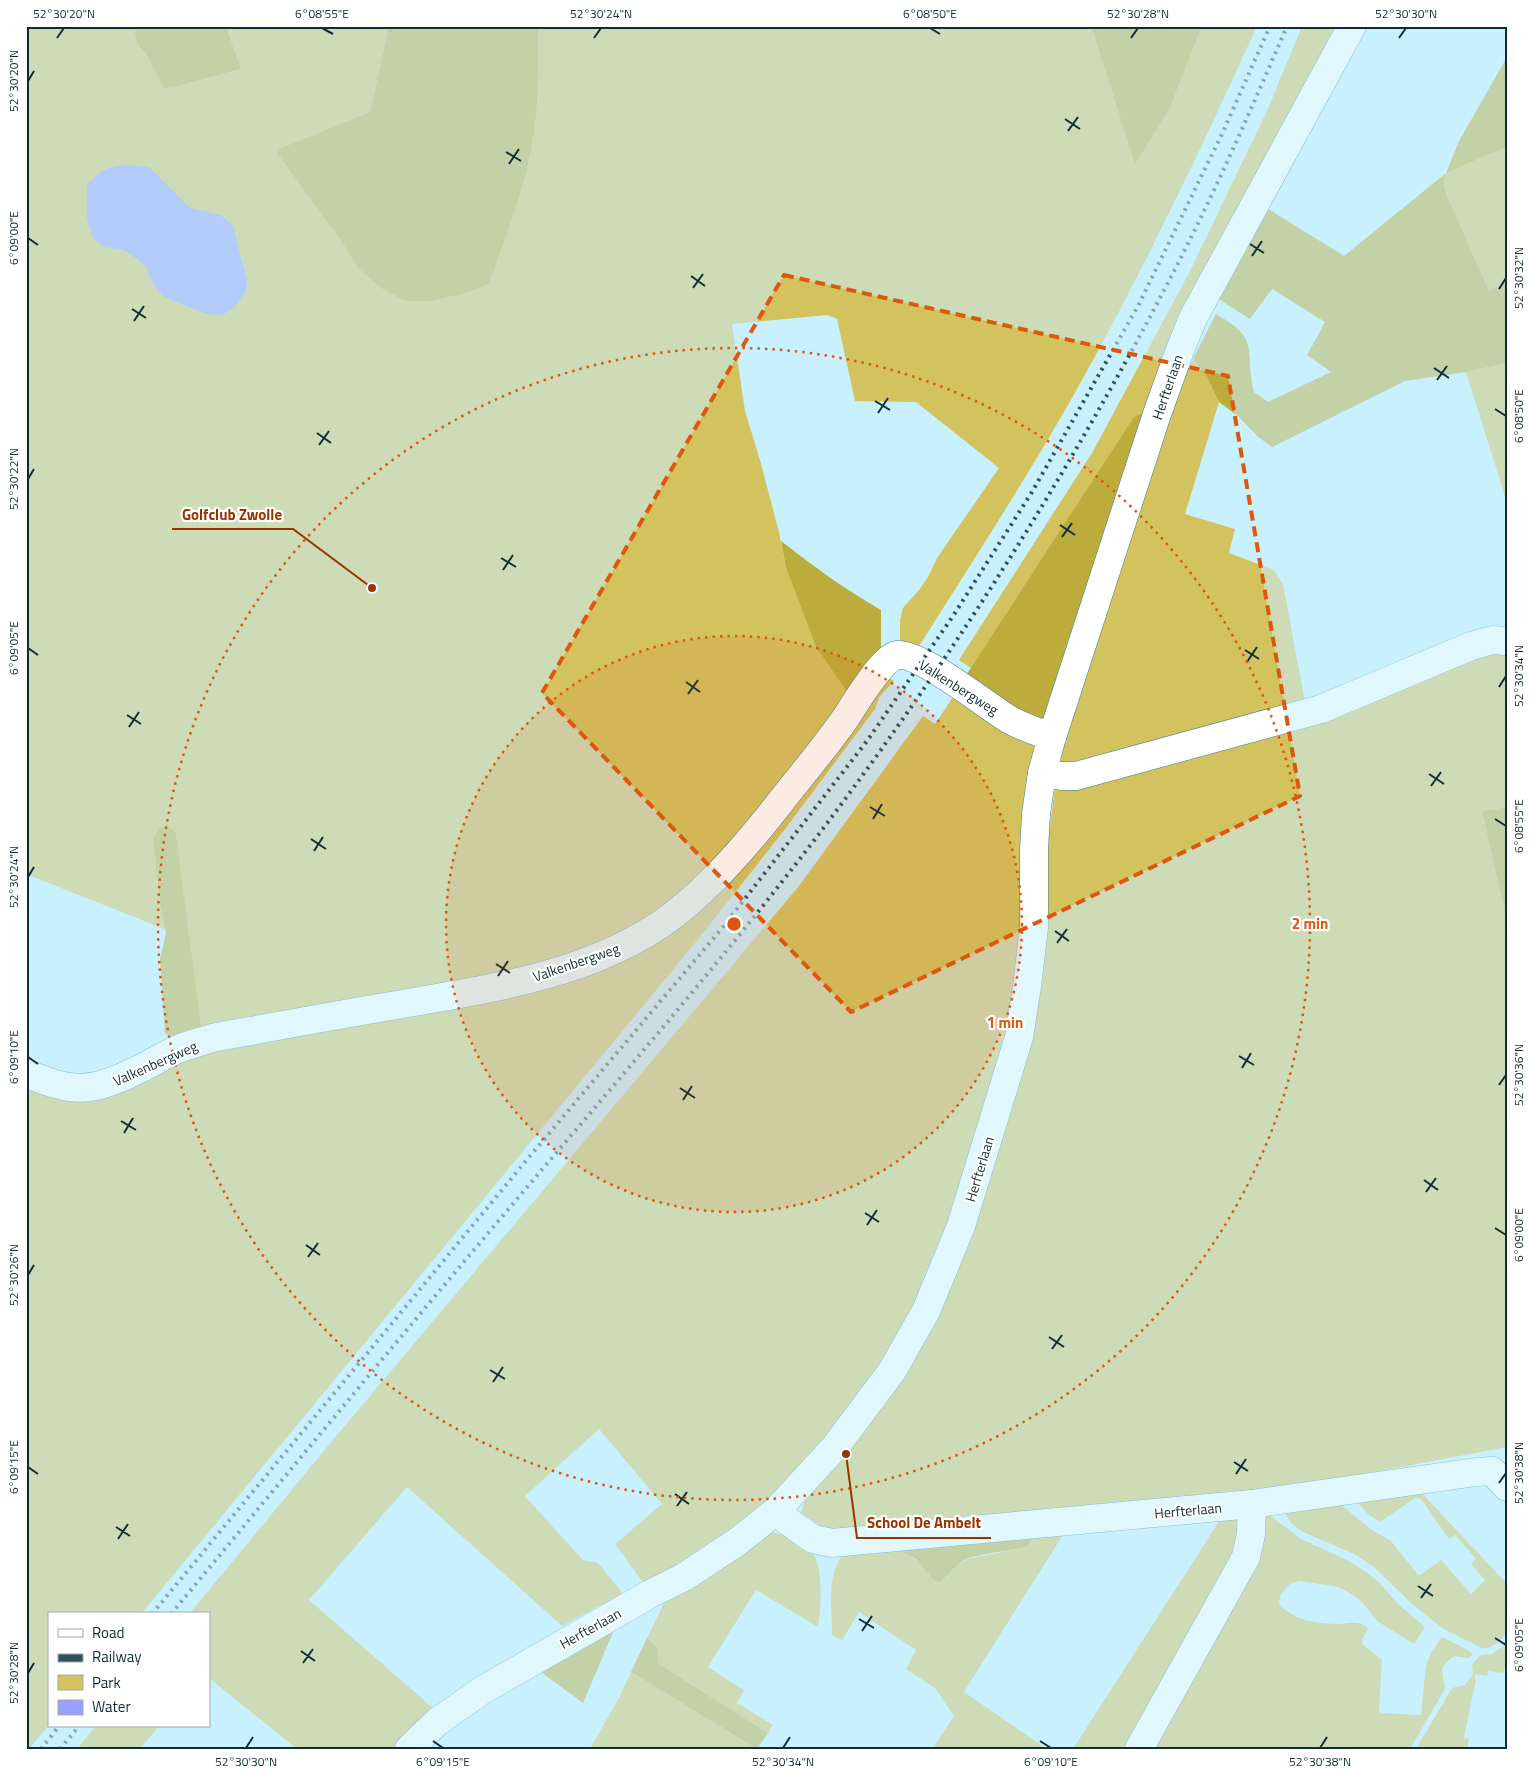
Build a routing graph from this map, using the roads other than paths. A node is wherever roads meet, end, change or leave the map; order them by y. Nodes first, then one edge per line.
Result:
1 (1352, 26) edge
2 (1507, 641) edge
3 (1052, 737) junction
4 (1042, 772) junction
5 (26, 1073) edge
6 (1507, 1487) edge
7 (1252, 1504) junction
8 (775, 1512) junction
9 (409, 1749) edge
10 (1139, 1749) edge

1 - 3 street, Herfterlaan
2 - 4 street
3 - 4 street, Herfterlaan
3 - 5 street, Valkenbergweg
4 - 8 street, Herfterlaan
6 - 7 street, Herfterlaan
7 - 8 street, Herfterlaan
7 - 10 street
8 - 9 street, Herfterlaan

